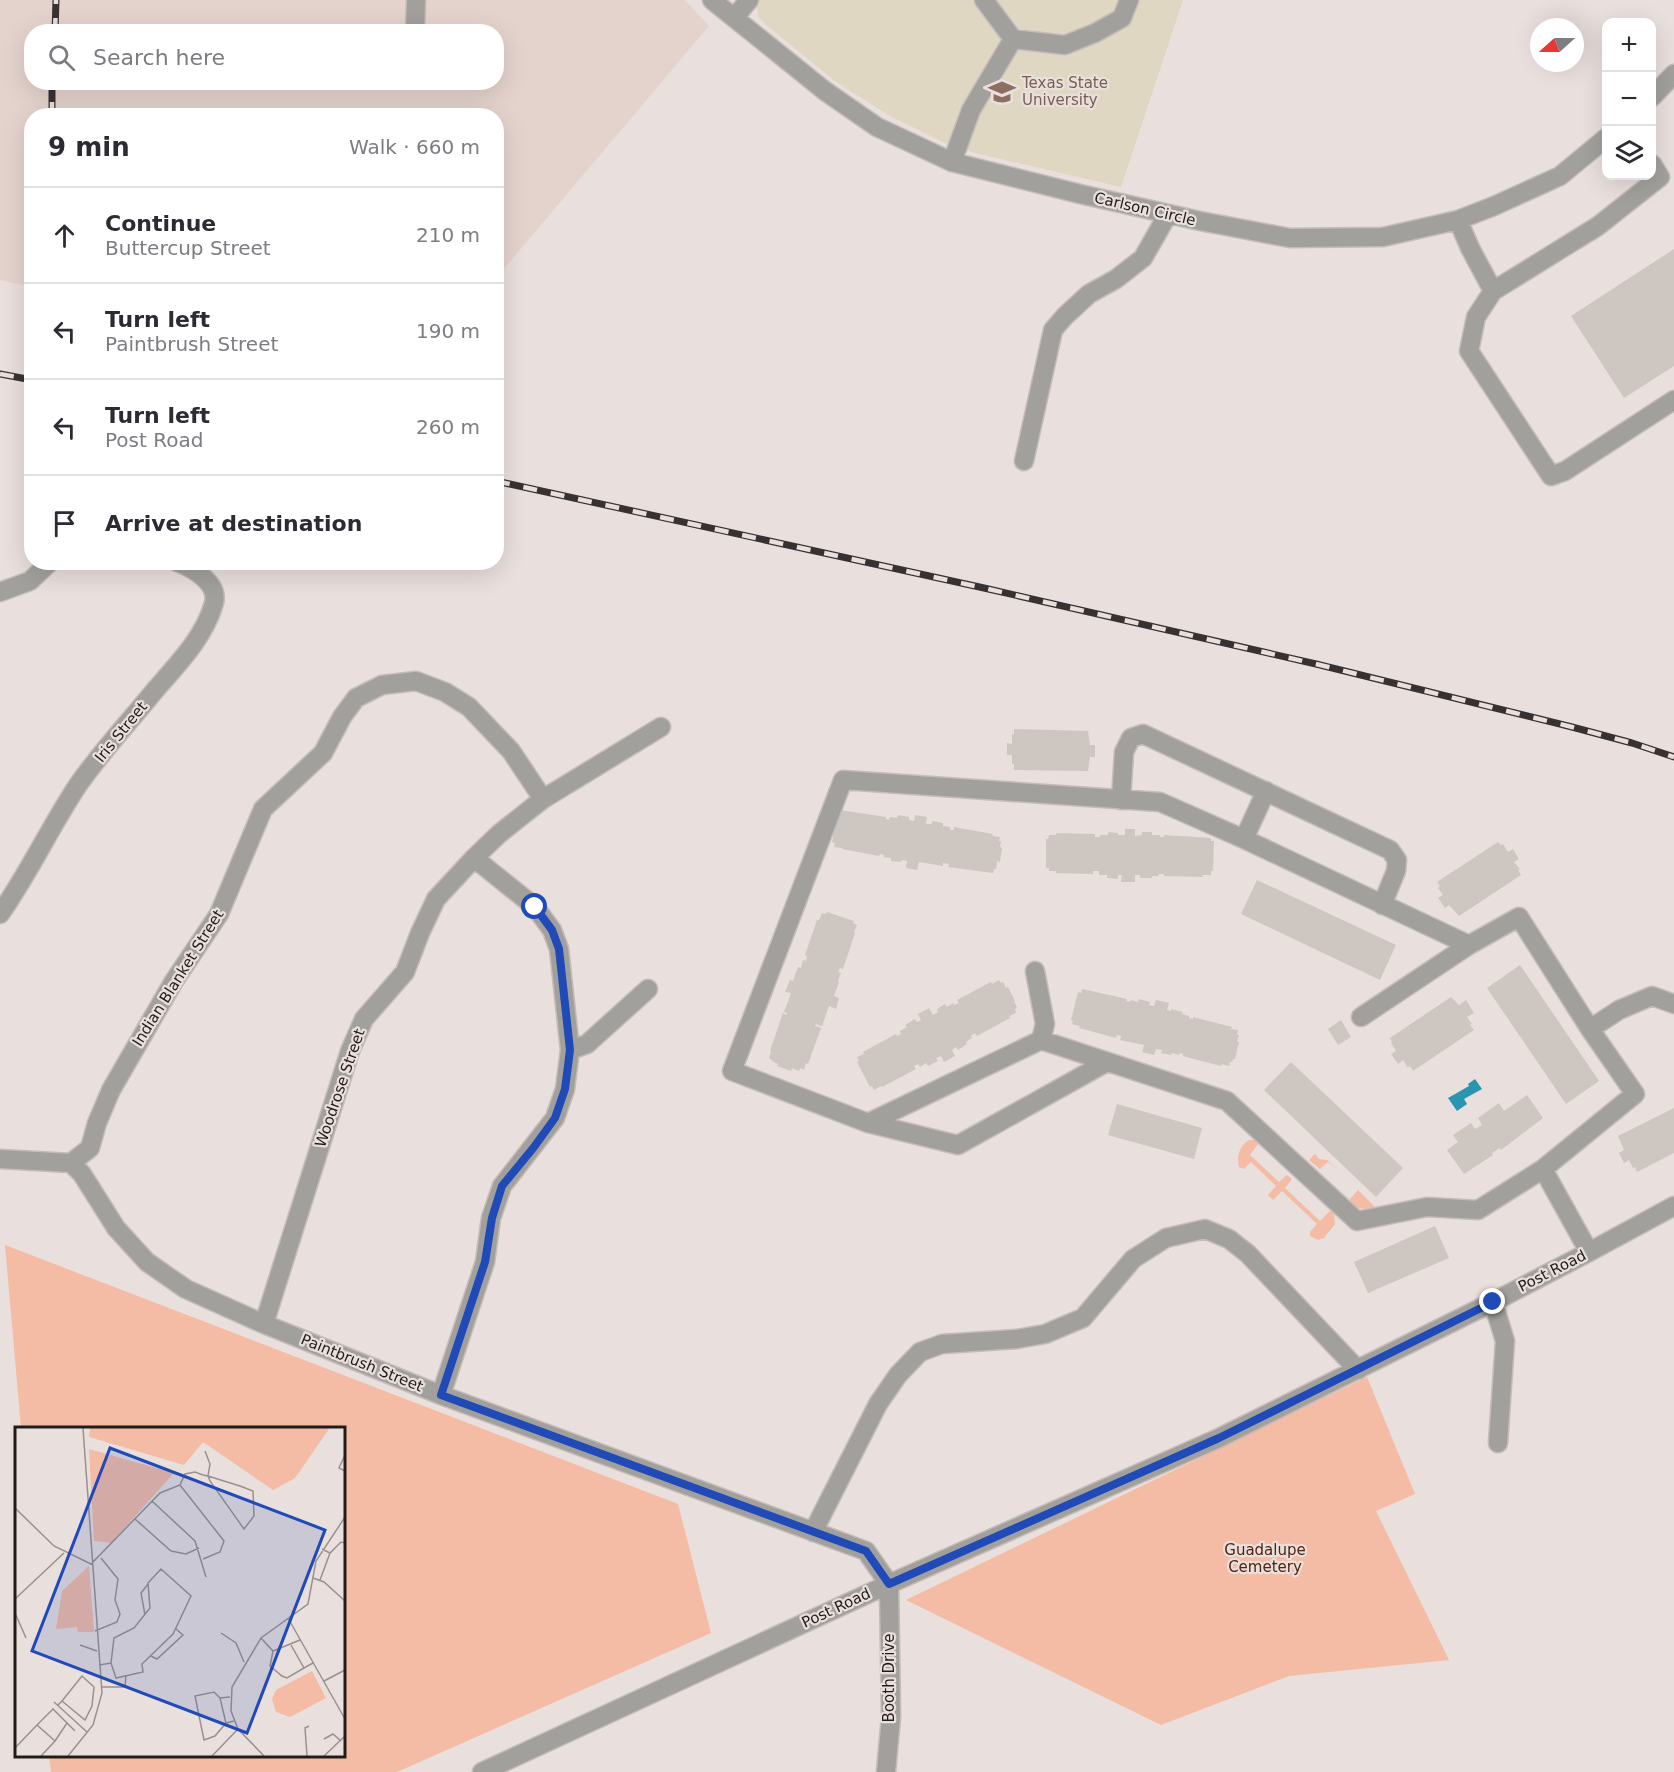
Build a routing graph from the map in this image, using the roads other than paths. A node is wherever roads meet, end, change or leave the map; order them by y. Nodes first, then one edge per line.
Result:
1 (416, 0) edge
2 (712, 0) edge
3 (749, 0) edge
4 (984, 0) edge
5 (1129, 0) edge
6 (734, 18) junction
7 (414, 24) edge
8 (1013, 39) junction
9 (1673, 76) edge
10 (1656, 93) edge
11 (1602, 141) edge
12 (952, 162) junction
13 (1662, 171) edge
14 (1168, 214) junction
15 (1458, 220) junction
16 (1493, 291) junction
17 (1674, 400) edge
18 (1024, 461) dead end
19 (42, 570) edge
20 (193, 570) edge
21 (0, 592) edge
22 (661, 727) dead end
23 (1266, 791) junction
24 (543, 799) junction
25 (1122, 800) junction
26 (1244, 839) junction
27 (474, 858) junction
28 (1383, 905) junction
29 (0, 914) edge
30 (1469, 945) junction
31 (1035, 970) dead end
32 (648, 989) dead end
33 (1674, 1004) edge
34 (1361, 1017) dead end
35 (1590, 1029) junction
36 (1041, 1040) junction
37 (570, 1050) junction
38 (1107, 1062) junction
39 (868, 1123) junction
40 (0, 1160) edge
41 (71, 1163) junction
42 (1543, 1169) junction
43 (1674, 1206) edge
44 (1589, 1252) junction
45 (1493, 1302) junction
46 (264, 1323) junction
47 (1358, 1370) junction
48 (441, 1395) junction
49 (1498, 1443) dead end
50 (813, 1532) junction
51 (889, 1584) junction
52 (482, 1772) edge
53 (886, 1772) edge

1 - 7 street
2 - 6 street, Carlson Circle
3 - 6 street
4 - 8 street
5 - 8 street
6 - 12 street, Carlson Circle
8 - 12 street
9 - 10 street
11 - 15 street, Carlson Circle
12 - 14 street, Carlson Circle
13 - 16 street
14 - 15 street, Carlson Circle
14 - 18 street
15 - 16 street
16 - 17 street
19 - 21 street
20 - 29 street, Iris Street
22 - 24 street, Woodrose Street
23 - 25 street
23 - 26 street
23 - 28 street
24 - 27 street, Woodrose Street
24 - 41 street, Indian Blanket Street
25 - 26 street
25 - 39 street
26 - 28 street
27 - 37 street
27 - 46 street, Woodrose Street
28 - 30 street
30 - 34 street
30 - 35 street
31 - 36 street
32 - 37 street
33 - 35 street
35 - 42 street
36 - 38 street
36 - 39 street
37 - 48 street
38 - 39 street
38 - 42 street
40 - 41 street
41 - 46 street, Paintbrush Street
42 - 44 street
43 - 44 street, Post Road
44 - 45 street, Post Road
45 - 47 street, Post Road
45 - 49 street
46 - 48 street, Paintbrush Street
47 - 50 street
47 - 51 street, Post Road
48 - 50 street, Paintbrush Street
50 - 51 street, Paintbrush Street
51 - 52 street, Post Road
51 - 53 street, Booth Drive

